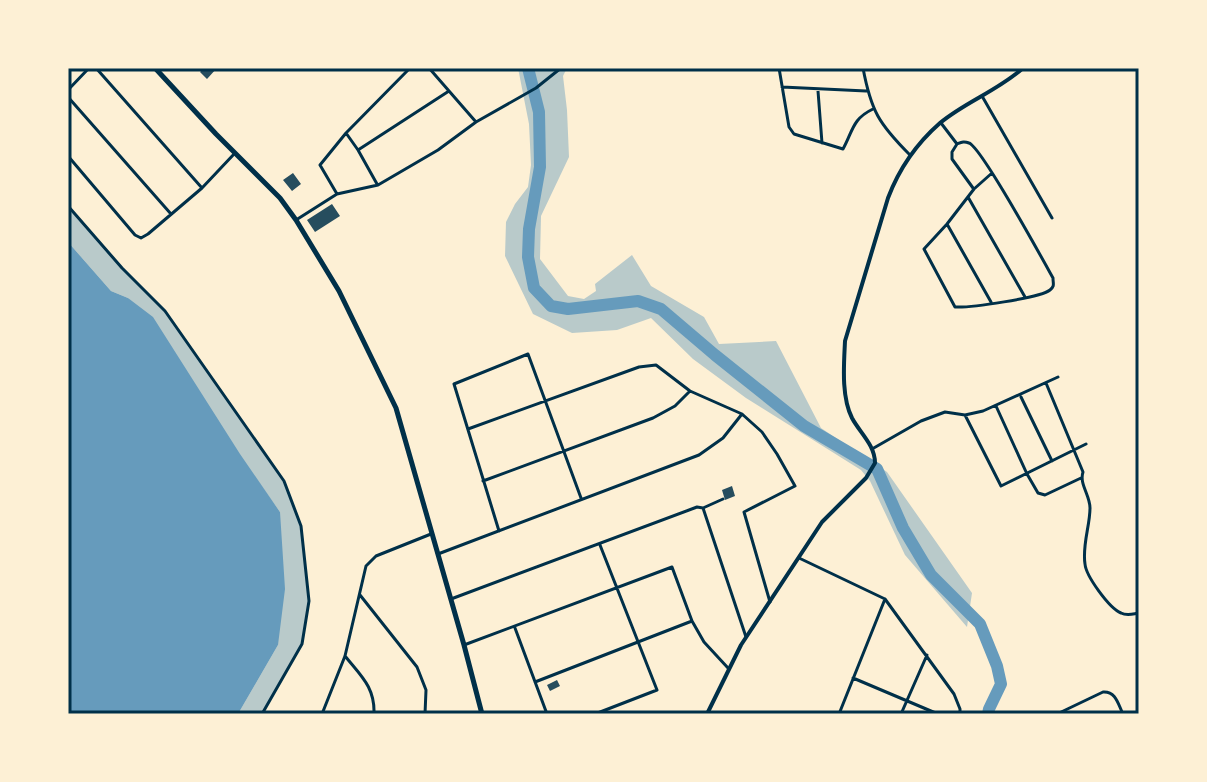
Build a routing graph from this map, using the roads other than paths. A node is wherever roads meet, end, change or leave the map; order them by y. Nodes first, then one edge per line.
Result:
1 (89, 68) edge
2 (96, 68) edge
3 (155, 68) edge
4 (410, 68) edge
5 (429, 68) edge
6 (561, 68) edge
7 (779, 68) edge
8 (863, 68) edge
9 (1023, 68) edge
10 (782, 87) junction
11 (68, 90) edge
12 (817, 90) junction
13 (449, 91) junction
14 (868, 91) junction
15 (982, 96) junction
16 (68, 97) edge
17 (873, 109) junction
18 (476, 122) junction
19 (941, 123) junction
20 (346, 133) junction
21 (822, 143) junction
22 (957, 144) junction
23 (358, 150) junction
24 (235, 153) junction
25 (910, 155) junction
26 (68, 156) edge
27 (992, 173) junction
28 (378, 185) junction
29 (202, 188) junction
30 (974, 189) junction
31 (337, 194) junction
32 (968, 197) junction
33 (68, 206) edge
34 (171, 214) junction
35 (1052, 218) dead end
36 (296, 220) junction
37 (947, 224) junction
38 (1025, 297) junction
39 (991, 302) junction
40 (1058, 377) dead end
41 (1046, 383) junction
42 (690, 391) junction
43 (1020, 396) junction
44 (546, 402) junction
45 (996, 406) junction
46 (742, 414) junction
47 (965, 415) junction
48 (468, 429) junction
49 (1086, 444) dead end
50 (564, 449) junction
51 (872, 449) junction
52 (1074, 450) junction
53 (1052, 461) junction
54 (1027, 474) junction
55 (1081, 478) junction
56 (483, 481) junction
57 (581, 498) junction
58 (723, 499) dead end
59 (703, 508) junction
60 (499, 531) junction
61 (432, 533) junction
62 (600, 545) junction
63 (438, 554) junction
64 (799, 558) junction
65 (616, 588) junction
66 (359, 593) junction
67 (451, 599) junction
68 (885, 599) junction
69 (770, 603) junction
70 (1139, 613) edge
71 (692, 621) junction
72 (515, 626) junction
73 (746, 637) junction
74 (638, 642) junction
75 (464, 645) junction
76 (927, 655) junction
77 (345, 656) junction
78 (728, 668) junction
79 (853, 678) junction
80 (535, 682) junction
81 (906, 702) junction
82 (262, 714) edge
83 (322, 714) edge
84 (374, 714) edge
85 (425, 714) edge
86 (482, 714) edge
87 (547, 714) edge
88 (595, 714) edge
89 (707, 714) edge
90 (839, 714) edge
91 (901, 714) edge
92 (938, 714) edge
93 (960, 714) edge
94 (1057, 714) edge
95 (1123, 714) edge

1 - 11 street
2 - 29 street
3 - 24 main road
4 - 20 street
5 - 13 street
6 - 18 street
7 - 10 street
8 - 14 street
9 - 15 street
10 - 12 street
10 - 21 street
12 - 14 street
12 - 21 street
13 - 18 street
13 - 23 street
14 - 17 street
15 - 19 street
15 - 35 street
16 - 34 street
17 - 21 street
17 - 25 street
18 - 28 street
19 - 22 street
19 - 25 street
20 - 23 street
20 - 31 street
22 - 27 street
22 - 30 street
23 - 28 street
24 - 29 street
24 - 36 main road
25 - 51 street
26 - 34 street
27 - 30 street
27 - 38 street
28 - 31 street
29 - 34 street
30 - 32 street
31 - 36 street
32 - 37 street
32 - 38 street
33 - 82 street
36 - 61 main road
37 - 39 street
37 - 39 street
38 - 39 street
40 - 41 street
41 - 43 street
41 - 52 street
42 - 44 street
42 - 46 street
42 - 50 street
43 - 45 street
43 - 53 street
44 - 48 street
44 - 48 street
44 - 50 street
45 - 47 street
45 - 54 street
46 - 57 street
46 - 69 street
47 - 51 street
47 - 54 street
48 - 56 street
49 - 52 street
50 - 56 street
50 - 57 street
51 - 64 street
52 - 53 street
52 - 55 street
53 - 54 street
54 - 55 street
55 - 70 street
56 - 60 street
57 - 60 street
58 - 59 street
59 - 62 street
59 - 73 street
60 - 63 street
61 - 63 main road
61 - 66 street
62 - 65 street
62 - 67 street
63 - 67 main road
64 - 68 street
64 - 69 street
65 - 71 street
65 - 72 street
65 - 74 street
66 - 77 street
66 - 85 street
67 - 75 main road
68 - 76 street
68 - 79 street
69 - 73 street
71 - 74 street
71 - 78 street
72 - 75 street
72 - 80 street
73 - 78 street
74 - 80 street
74 - 88 street
75 - 86 main road
76 - 81 street
76 - 93 street
77 - 83 street
77 - 84 street
78 - 89 street
79 - 81 street
79 - 90 street
80 - 87 street
81 - 91 street
81 - 92 street
94 - 95 street

